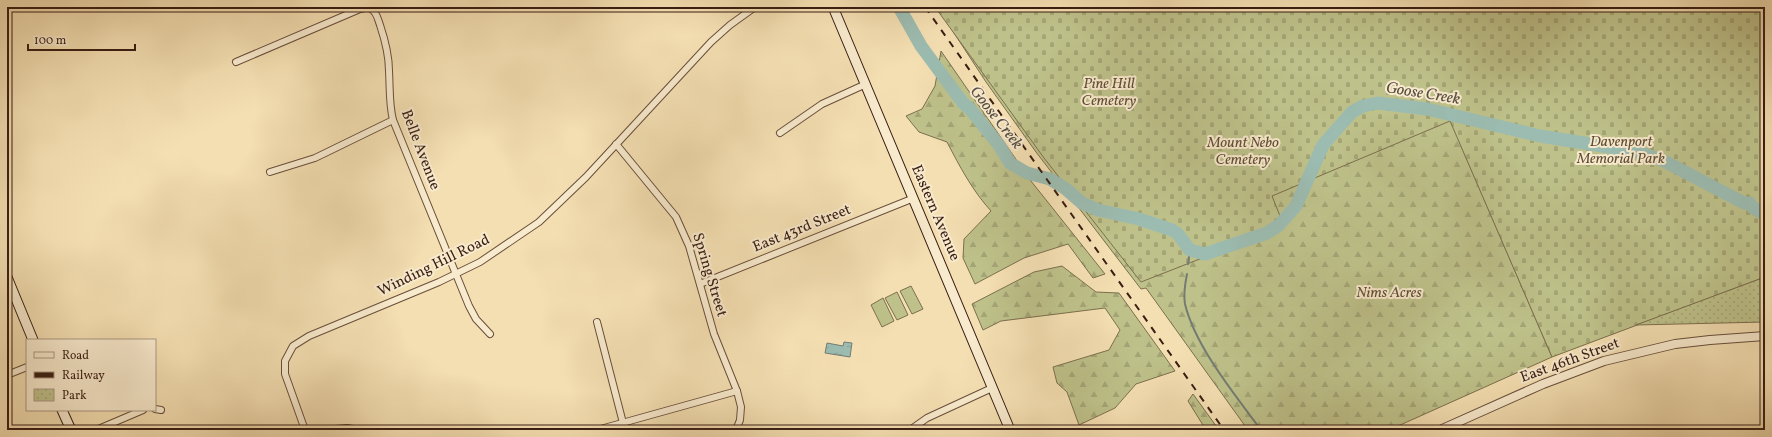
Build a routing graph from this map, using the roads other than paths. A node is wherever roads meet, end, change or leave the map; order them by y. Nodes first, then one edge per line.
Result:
1 (755, 7) edge
2 (833, 7) edge
3 (236, 62) dead end
4 (866, 84) junction
5 (393, 120) junction
6 (780, 133) dead end
7 (616, 144) junction
8 (270, 172) dead end
9 (914, 198) junction
10 (455, 274) junction
11 (7, 277) edge
12 (700, 284) junction
13 (597, 322) dead end
14 (490, 334) dead end
15 (1765, 336) edge
16 (33, 339) edge
17 (26, 366) edge
18 (7, 376) edge
19 (992, 388) junction
20 (737, 391) junction
21 (62, 411) edge
22 (141, 411) edge
23 (623, 423) junction
24 (71, 430) edge
25 (96, 430) edge
26 (305, 430) edge
27 (323, 430) edge
28 (360, 430) edge
29 (597, 430) edge
30 (736, 430) edge
31 (910, 430) edge
32 (1010, 430) edge
33 (1440, 430) edge

1 - 7 street, Winding Hill Road
2 - 4 main road, Eastern Avenue
3 - 5 street, Belle Avenue
4 - 6 street
4 - 9 main road, Eastern Avenue
5 - 8 street
5 - 10 street, Belle Avenue
7 - 10 street, Winding Hill Road
7 - 12 street, Spring Street
9 - 12 street, East 43rd Street
9 - 19 main road, Eastern Avenue
10 - 14 street, Belle Avenue
10 - 26 street, Winding Hill Road
11 - 16 main road
12 - 20 street, Spring Street
13 - 23 street
15 - 33 street, East 46th Street
17 - 18 street
19 - 31 street
19 - 32 main road, Eastern Avenue
20 - 23 street
20 - 30 street, Spring Street
21 - 24 main road
22 - 25 street
23 - 29 street
27 - 28 street

